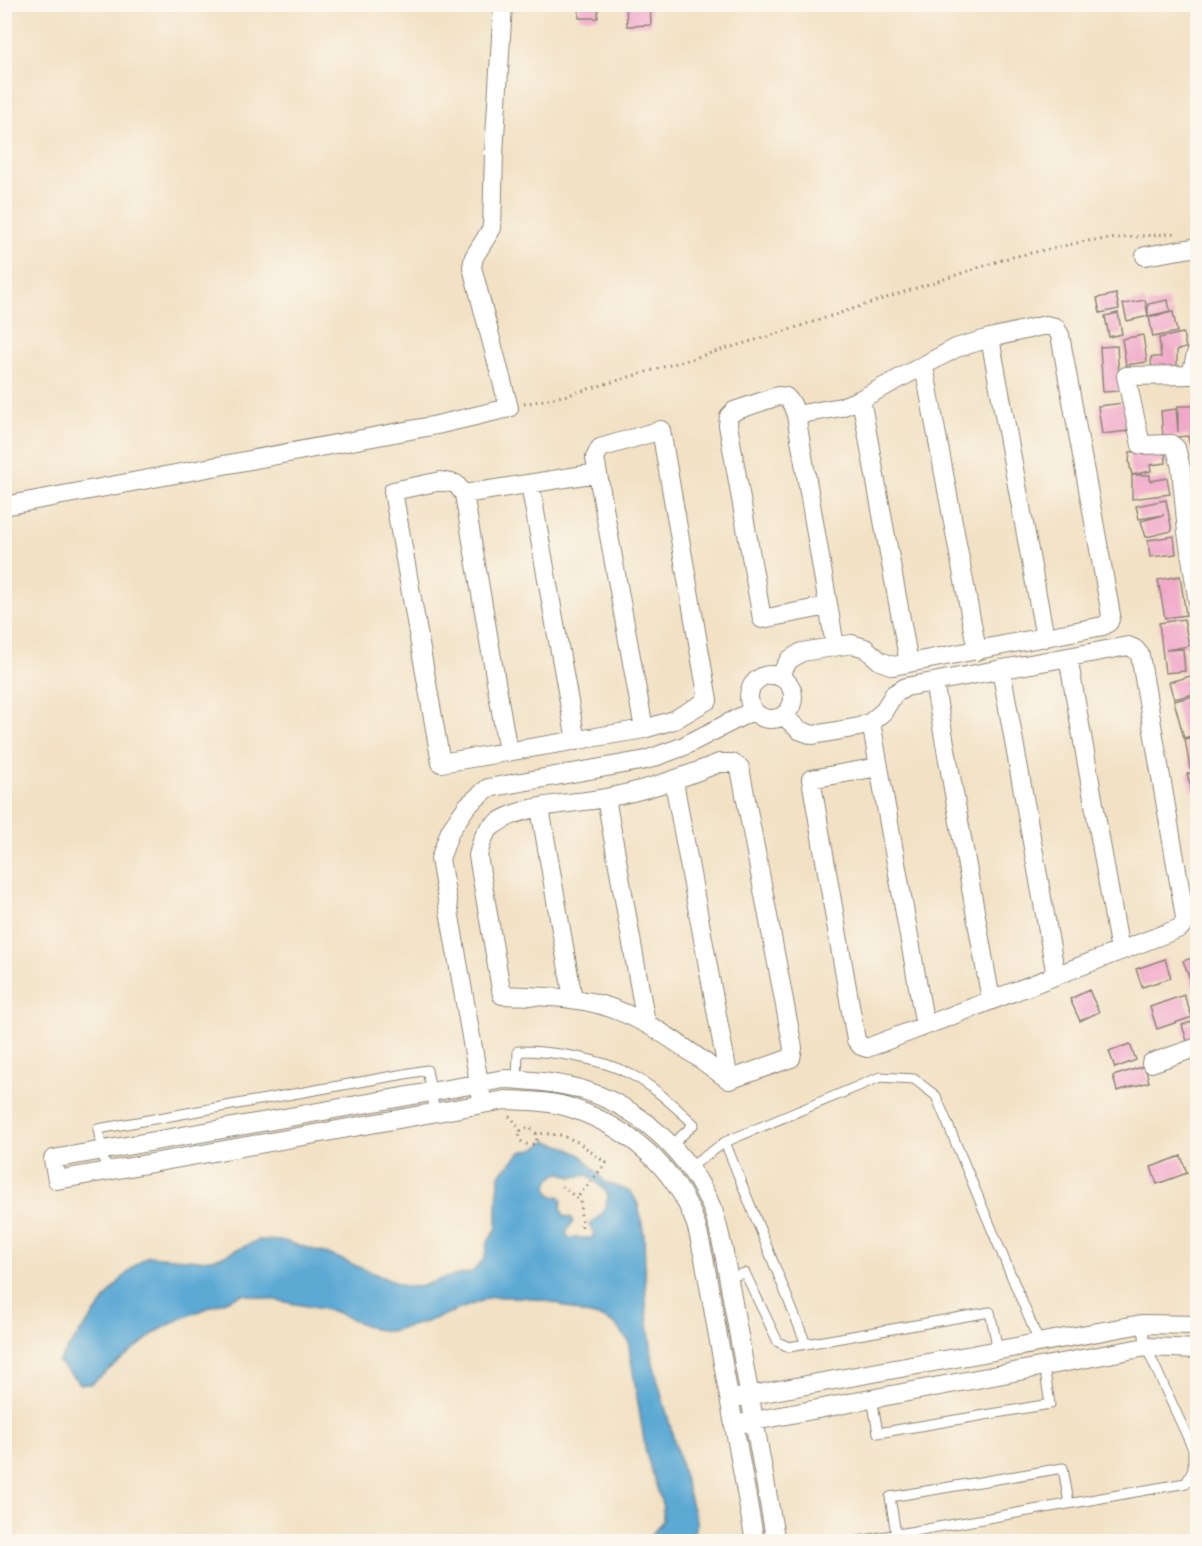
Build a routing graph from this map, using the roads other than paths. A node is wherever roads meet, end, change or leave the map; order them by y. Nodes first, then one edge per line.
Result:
1 (503, 4) edge
2 (1193, 239) edge
3 (1145, 256) dead end
4 (990, 338) junction
5 (1197, 354) edge
6 (924, 366) junction
7 (861, 399) junction
8 (796, 415) junction
9 (1189, 468) edge
10 (597, 473) junction
11 (530, 484) junction
12 (464, 495) junction
13 (4, 506) edge
14 (1197, 603) edge
15 (828, 606) junction
16 (1045, 638) junction
17 (835, 646) junction
18 (976, 651) junction
19 (1068, 657) junction
20 (909, 663) junction
21 (1001, 669) junction
22 (780, 676) junction
23 (934, 682) junction
24 (752, 711) junction
25 (784, 716) junction
26 (871, 722) junction
27 (644, 729) junction
28 (611, 735) junction
29 (576, 741) junction
30 (508, 752) junction
31 (615, 766) junction
32 (879, 766) junction
33 (566, 773) junction
34 (674, 782) junction
35 (606, 798) junction
36 (571, 803) junction
37 (540, 808) junction
38 (1120, 951) junction
39 (1056, 975) junction
40 (573, 999) junction
41 (991, 1000) junction
42 (646, 1023) junction
43 (925, 1026) junction
44 (1197, 1047) edge
45 (1151, 1063) dead end
46 (517, 1080) junction
47 (729, 1080) junction
48 (480, 1084) junction
49 (431, 1093) junction
50 (483, 1104) junction
51 (435, 1113) junction
52 (725, 1142) junction
53 (672, 1146) junction
54 (102, 1150) junction
55 (689, 1168) junction
56 (106, 1171) junction
57 (729, 1277) junction
58 (1142, 1324) junction
59 (1197, 1326) edge
60 (1039, 1342) junction
61 (807, 1344) junction
62 (1146, 1347) junction
63 (1197, 1349) edge
64 (998, 1350) junction
65 (1044, 1366) junction
66 (751, 1395) junction
67 (872, 1398) junction
68 (730, 1399) junction
69 (755, 1421) junction
70 (734, 1424) junction
71 (1069, 1503) junction
72 (896, 1534) junction
73 (755, 1542) edge
74 (776, 1542) edge
75 (853, 1542) edge

1 - 13 street
2 - 3 street
4 - 6 street
4 - 16 street
4 - 16 street
5 - 9 street
6 - 7 street
6 - 18 street
7 - 8 street
7 - 20 street
8 - 15 street
8 - 15 street
9 - 14 street
10 - 11 street
10 - 27 street
10 - 27 street
11 - 12 street
11 - 29 street
12 - 30 street
12 - 30 street
15 - 17 street
16 - 18 street
17 - 20 street
17 - 22 street
18 - 20 street
19 - 21 street
19 - 38 street
19 - 38 street
21 - 23 street
21 - 39 street
22 - 24 street
22 - 25 street
23 - 26 street
23 - 41 street
24 - 25 street
24 - 31 street
25 - 26 street
26 - 32 street
27 - 28 street
28 - 29 street
28 - 31 street
29 - 30 street
31 - 33 street
32 - 43 street
32 - 43 street
33 - 36 street
33 - 48 street
34 - 35 street
34 - 47 street
34 - 47 street
35 - 36 street
35 - 42 street
36 - 37 street
37 - 40 street
37 - 40 street
38 - 39 street
39 - 41 street
40 - 42 street
41 - 43 street
42 - 47 street
44 - 45 street
46 - 48 street
46 - 53 street
46 - 53 lane
48 - 49 street
48 - 50 street
49 - 51 lane
49 - 54 street
50 - 51 street
50 - 68 street
51 - 56 street
52 - 55 lane
52 - 60 lane
52 - 61 lane
53 - 55 street
54 - 56 lane
54 - 56 street
55 - 57 street
57 - 61 lane
57 - 66 street
58 - 59 street
58 - 60 street
58 - 62 lane
60 - 64 street
60 - 65 street
61 - 64 lane
62 - 63 street
62 - 65 street
62 - 71 lane
64 - 66 street
65 - 67 street
65 - 67 lane
66 - 68 street
66 - 69 street
67 - 69 street
68 - 70 street
69 - 70 street
69 - 74 street
70 - 73 street
71 - 72 lane
71 - 72 lane
72 - 75 lane

